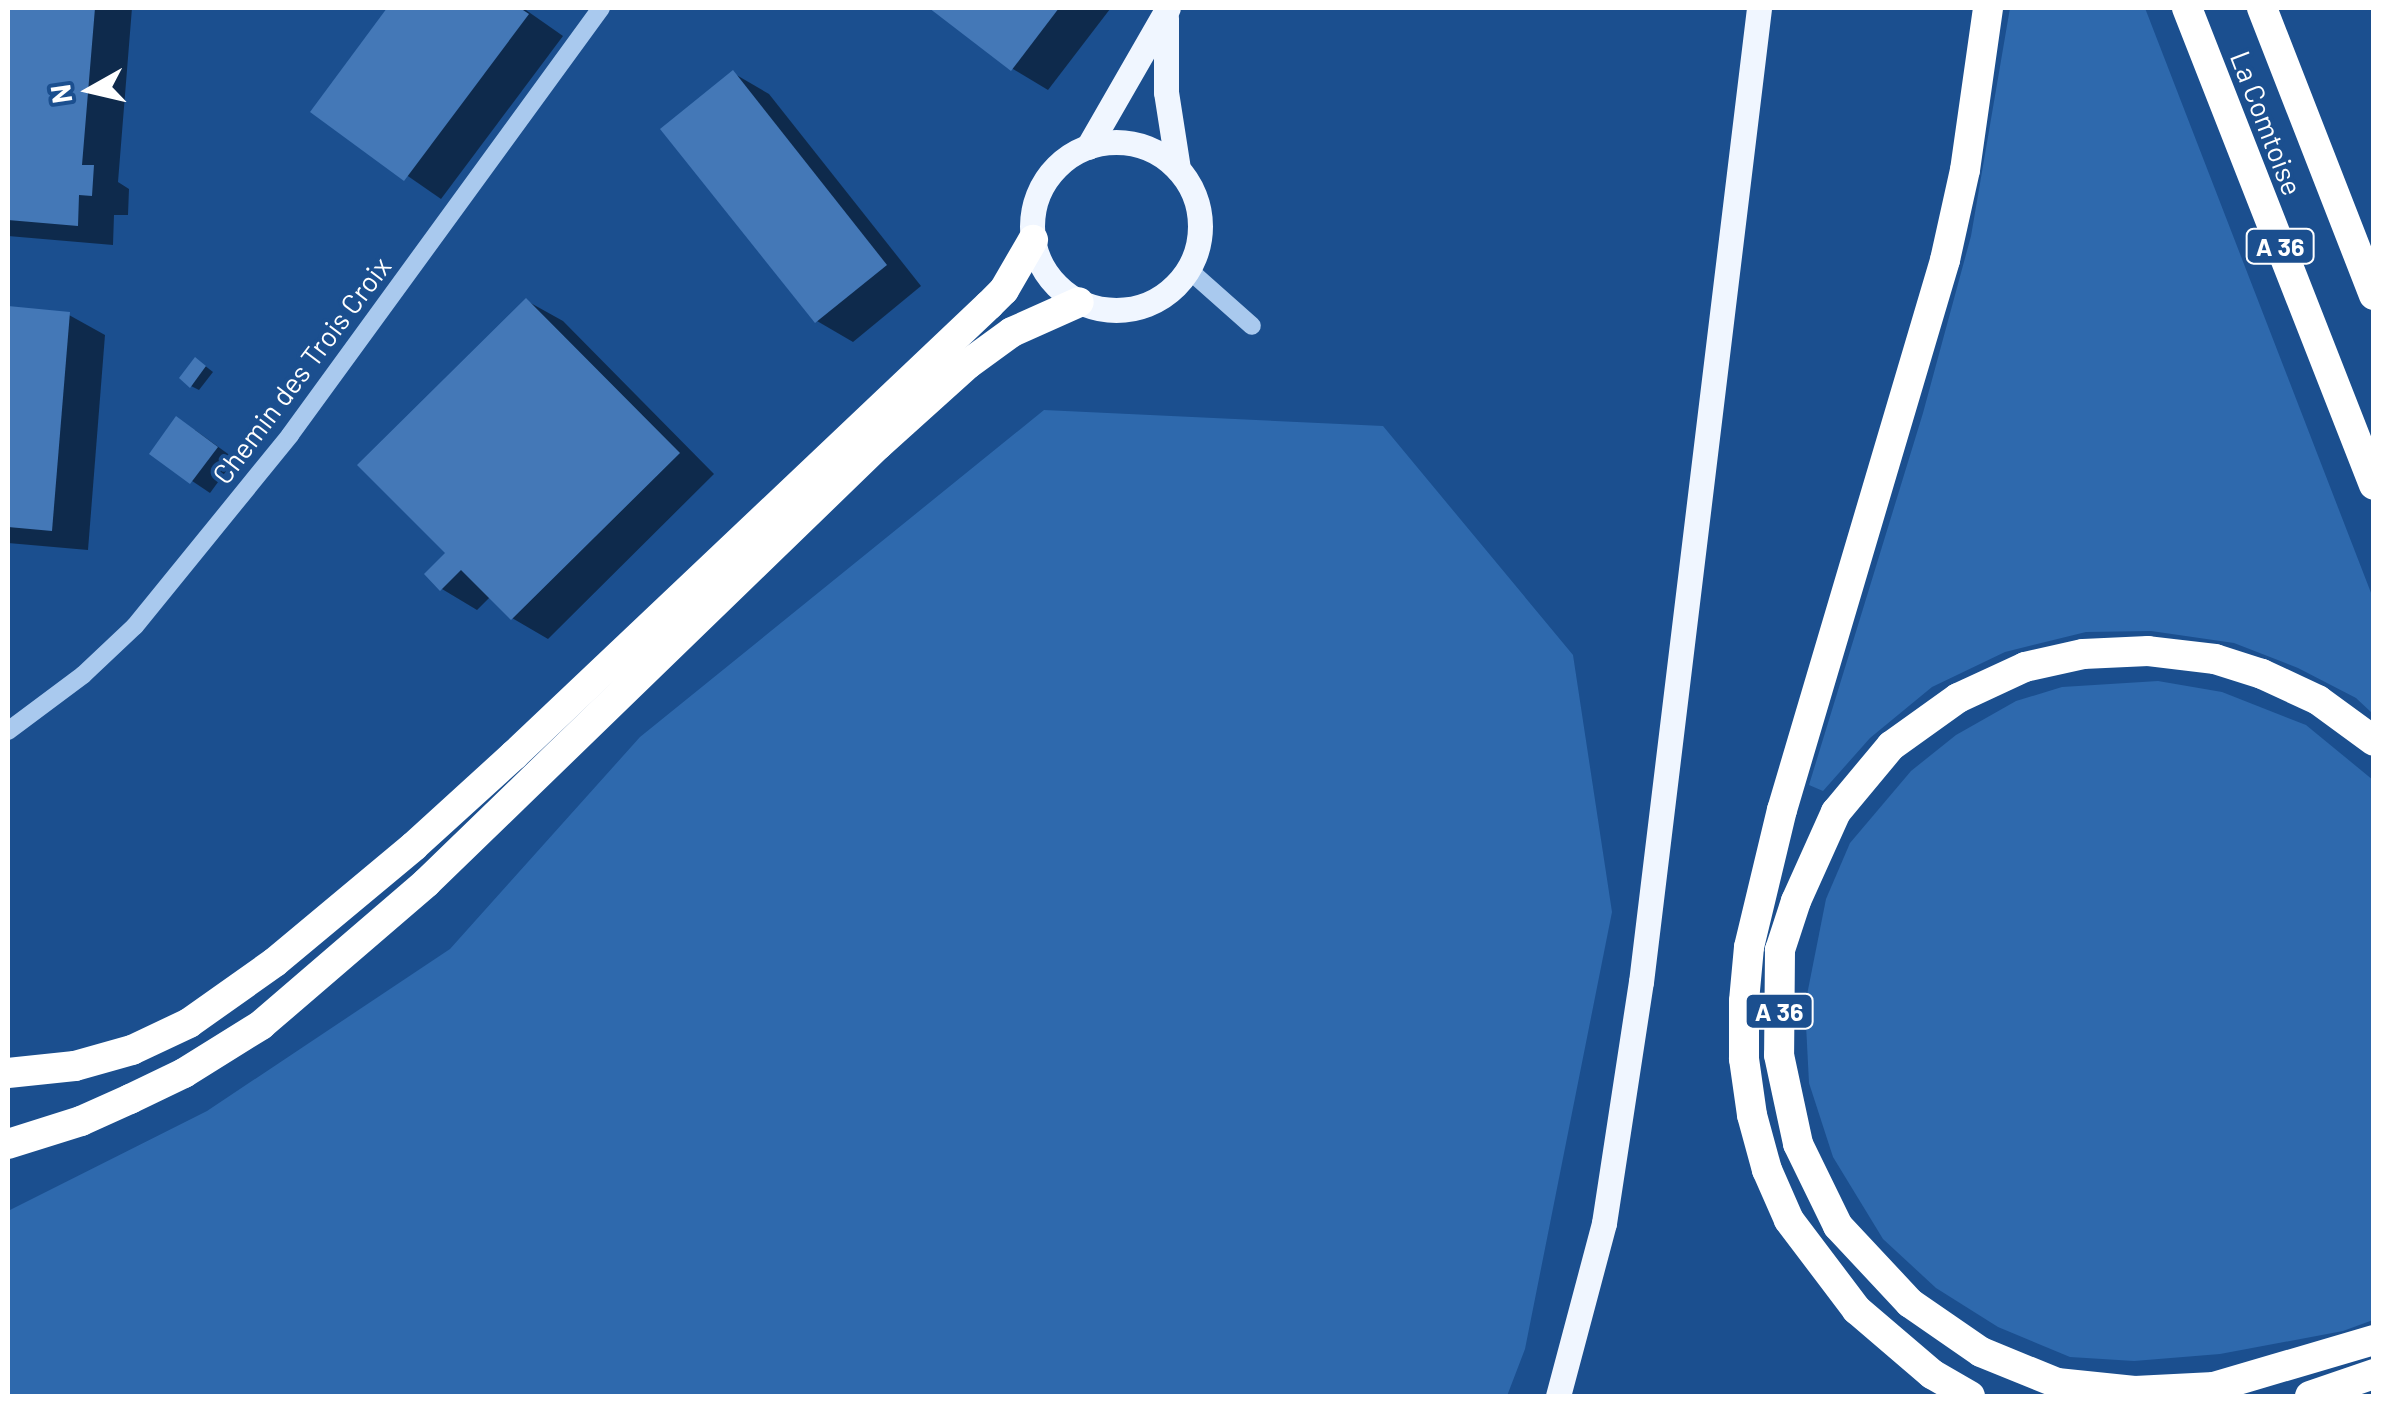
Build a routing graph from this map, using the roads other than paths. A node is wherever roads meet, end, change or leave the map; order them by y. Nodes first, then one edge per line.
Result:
1 (602, 8) edge
2 (1759, 8) edge
3 (1988, 8) edge
4 (2187, 8) edge
5 (2262, 8) edge
6 (1167, 10) edge
7 (1088, 147) junction
8 (1178, 169) junction
9 (1033, 240) junction
10 (1189, 270) junction
11 (2374, 295) edge
12 (1080, 302) junction
13 (1252, 326) dead end
14 (2374, 485) edge
15 (8, 731) edge
16 (2374, 741) edge
17 (8, 1072) edge
18 (8, 1144) edge
19 (2374, 1340) edge
20 (2374, 1374) edge
21 (1558, 1396) edge
22 (1970, 1396) edge
23 (2310, 1396) edge

1 - 15 street, Chemin des Trois Croix
2 - 21 main road
3 - 22 highway, A 36
4 - 14 highway, La Comtoise / A 36
5 - 11 highway, La Comtoise / A 36
6 - 7 main road
6 - 8 main road
7 - 8 main road
7 - 9 main road
8 - 10 main road
9 - 12 main road
9 - 17 highway
10 - 12 main road
10 - 13 street
12 - 18 highway
16 - 19 highway, A 36
20 - 23 highway

